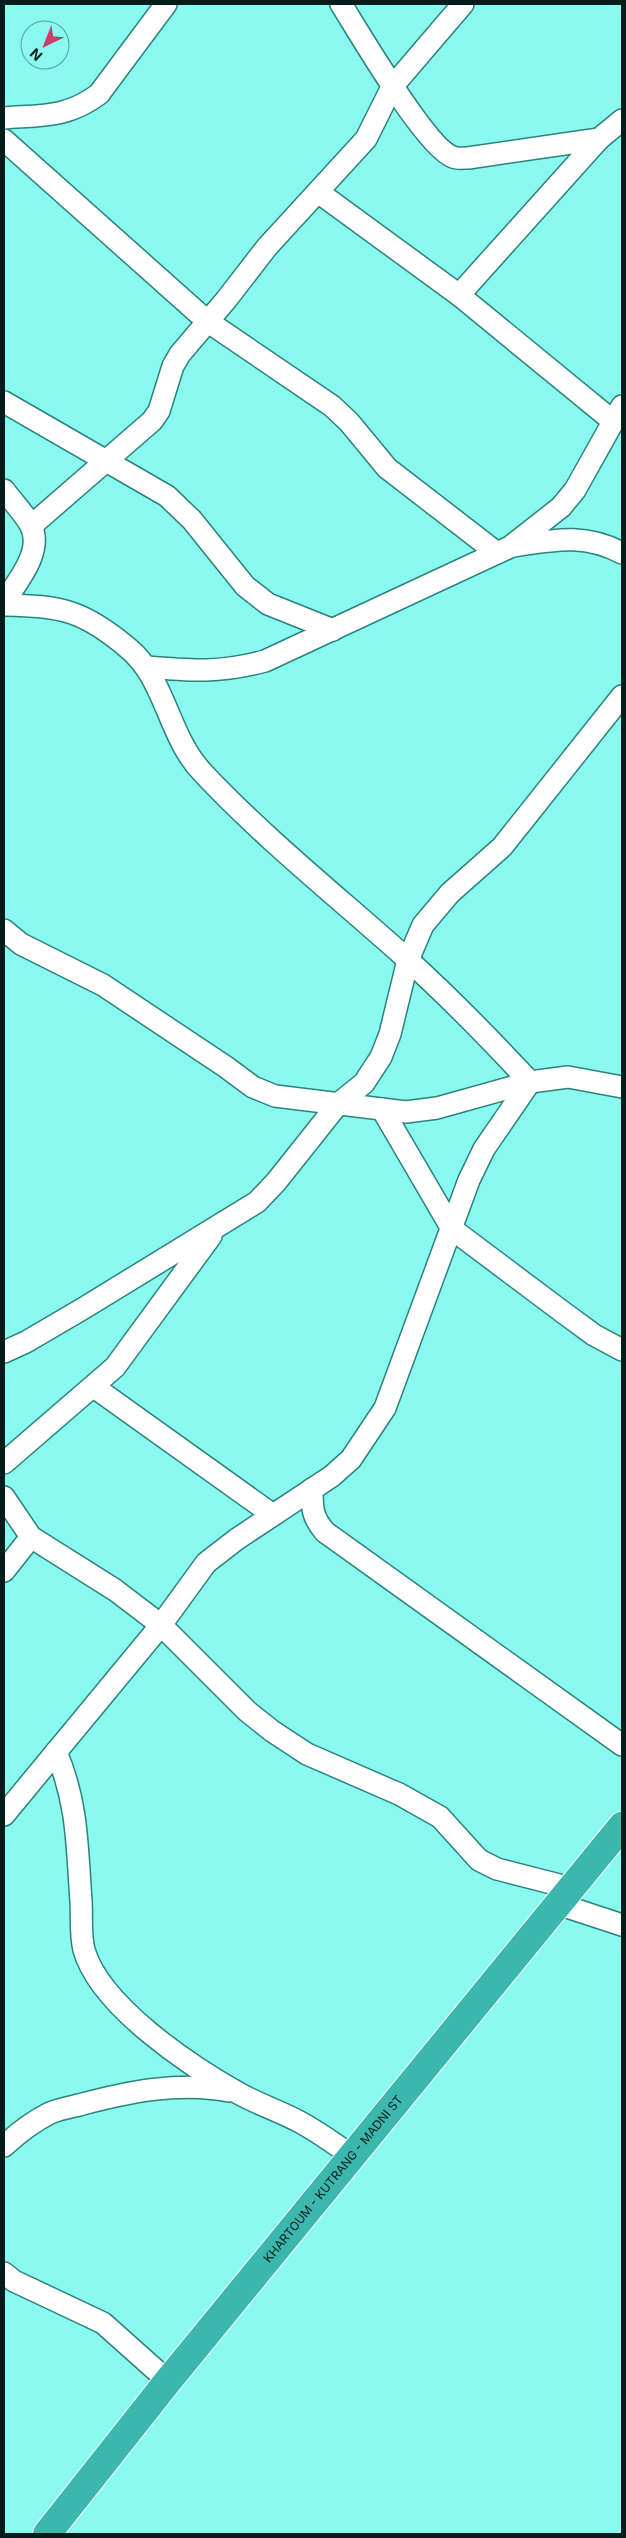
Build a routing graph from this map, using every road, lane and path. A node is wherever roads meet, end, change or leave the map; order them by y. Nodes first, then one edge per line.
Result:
1 (166, 4) edge
2 (341, 4) edge
3 (463, 4) edge
4 (392, 87) junction
5 (4, 118) edge
6 (622, 120) edge
7 (599, 139) junction
8 (4, 140) edge
9 (318, 192) junction
10 (459, 295) junction
11 (207, 321) junction
12 (4, 402) edge
13 (618, 414) edge
14 (108, 460) junction
15 (4, 490) edge
16 (31, 526) junction
17 (503, 550) junction
18 (622, 553) edge
19 (4, 604) edge
20 (333, 630) junction
21 (147, 668) junction
22 (622, 696) edge
23 (4, 930) edge
24 (408, 960) junction
25 (530, 1082) junction
26 (622, 1087) edge
27 (338, 1104) junction
28 (382, 1109) junction
29 (216, 1229) junction
30 (452, 1229) junction
31 (622, 1350) edge
32 (4, 1352) edge
33 (94, 1387) junction
34 (4, 1463) edge
35 (312, 1489) junction
36 (4, 1497) edge
37 (273, 1515) junction
38 (32, 1537) junction
39 (4, 1572) edge
40 (161, 1625) junction
41 (622, 1745) edge
42 (56, 1752) junction
43 (4, 1815) edge
44 (622, 1826) edge
45 (565, 1896) junction
46 (622, 1925) edge
47 (239, 2093) junction
48 (4, 2146) edge
49 (352, 2156) junction
50 (4, 2273) edge
51 (168, 2381) junction
52 (47, 2534) edge

1 - 5 street
2 - 4 street
3 - 4 street
4 - 7 street
4 - 9 street
6 - 7 street
7 - 10 street
8 - 11 street
9 - 10 street
9 - 11 street
10 - 13 street
11 - 14 street
11 - 17 street
12 - 14 street
13 - 17 street
14 - 16 street
14 - 20 street
15 - 16 street
16 - 19 street
17 - 18 street
17 - 20 street
19 - 21 street
20 - 21 street
21 - 24 street
22 - 24 street
23 - 27 street
24 - 25 street
24 - 27 street
25 - 26 street
25 - 28 street
25 - 30 street
27 - 28 street
27 - 29 street
28 - 30 street
29 - 32 street
29 - 33 street
30 - 31 street
30 - 35 street
33 - 34 street
33 - 37 street
35 - 37 street
35 - 41 street
36 - 38 street
37 - 40 street
38 - 39 street
38 - 40 street
40 - 42 street
40 - 45 street
42 - 43 street
42 - 47 street
44 - 45 highway, KHARTOUM - KUTRANG - MADNI ST
45 - 46 street
45 - 49 highway, KHARTOUM - KUTRANG - MADNI ST
47 - 48 street
47 - 49 street
49 - 51 highway, KHARTOUM - KUTRANG - MADNI ST
50 - 51 street
51 - 52 highway, KHARTOUM - KUTRANG - MADNI ST

